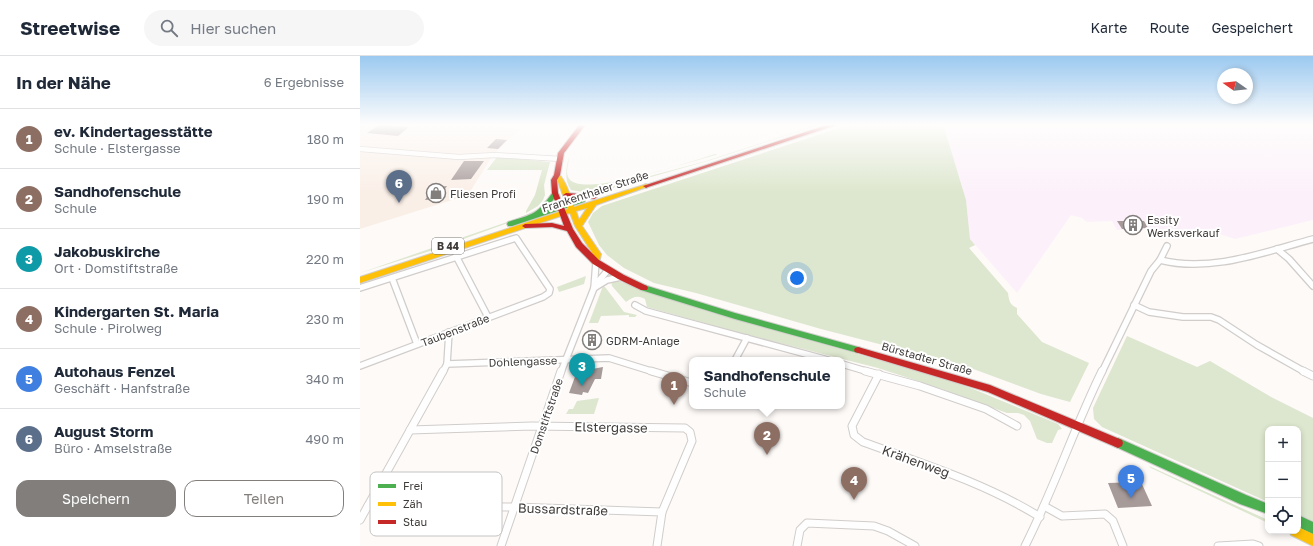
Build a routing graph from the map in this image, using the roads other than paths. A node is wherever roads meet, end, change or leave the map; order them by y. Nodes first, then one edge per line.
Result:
1 (566, 147) edge
2 (757, 147) edge
3 (763, 147) edge
4 (360, 149) edge
5 (560, 159) junction
6 (556, 175) junction
7 (556, 193) junction
8 (566, 195) junction
9 (594, 200) junction
10 (566, 209) junction
11 (535, 216) junction
12 (525, 226) junction
13 (578, 226) junction
14 (568, 229) junction
15 (1313, 239) edge
16 (1167, 246) dead end
17 (1277, 249) junction
18 (456, 256) junction
19 (1160, 260) junction
20 (596, 262) junction
21 (608, 270) junction
22 (360, 275) edge
23 (621, 277) junction
24 (392, 278) junction
25 (360, 280) edge
26 (1313, 286) edge
27 (360, 288) edge
28 (594, 288) junction
29 (635, 305) dead end
30 (1134, 306) junction
31 (488, 317) junction
32 (449, 332) junction
33 (747, 338) junction
34 (417, 344) junction
35 (737, 357) edge
36 (817, 357) edge
37 (565, 360) junction
38 (447, 364) junction
39 (845, 365) edge
40 (360, 366) edge
41 (879, 374) junction
42 (1313, 376) edge
43 (689, 382) edge
44 (1077, 424) junction
45 (542, 426) junction
46 (1017, 426) dead end
47 (410, 430) junction
48 (387, 472) edge
49 (1244, 500) junction
50 (370, 502) edge
51 (368, 506) joint
52 (1044, 506) junction
53 (502, 507) edge
54 (514, 507) junction
55 (1265, 508) edge
56 (662, 512) junction
57 (1265, 513) edge
58 (1040, 517) junction
59 (360, 520) edge
60 (1301, 522) edge
61 (1313, 528) edge
62 (1301, 534) edge
63 (1313, 540) edge
64 (500, 546) edge
65 (657, 546) edge
66 (797, 546) edge
67 (915, 546) edge
68 (1025, 546) edge
69 (1124, 546) edge
70 (1218, 546) edge
71 (1225, 546) edge
72 (1259, 546) edge

1 - 5 main road
2 - 9 main road, Frankenthaler Straße / B 44
3 - 9 main road, Frankenthaler Straße / B 44
4 - 5 street
5 - 6 main road
6 - 7 main road
6 - 8 main road
7 - 10 main road
7 - 11 main road
8 - 9 main road
8 - 10 main road
9 - 10 main road, Frankenthaler Straße / B 44
9 - 13 main road
10 - 11 main road, Frankenthaler Straße / B 44
10 - 12 main road, Frankenthaler Straße / B 44
10 - 13 main road
10 - 14 main road, Bürstadter Straße
11 - 22 main road, Frankenthaler Straße / B 44
12 - 14 main road
12 - 25 main road, Frankenthaler Straße / B 44
13 - 20 main road
14 - 20 main road, Bürstadter Straße
15 - 17 street
16 - 19 street
17 - 19 street
17 - 26 street
18 - 24 street
18 - 31 street
18 - 31 street, Taubenstraße
19 - 30 street
20 - 21 main road, Bürstadter Straße
20 - 28 street
21 - 23 main road, Bürstadter Straße
21 - 28 street
23 - 28 street
23 - 44 main road, Bürstadter Straße
24 - 27 street
24 - 34 street
28 - 37 street, Domstiftstraße
29 - 33 street
30 - 42 street
30 - 44 street
31 - 32 street, Taubenstraße
32 - 34 street, Taubenstraße
32 - 38 street
33 - 35 street
33 - 36 street
34 - 40 street, Taubenstraße
37 - 38 street, Dohlengasse
37 - 43 street, Dohlengasse
37 - 45 street, Domstiftstraße
38 - 47 street
39 - 41 street
41 - 46 street
41 - 58 street, Krähenweg
44 - 49 main road, Bürstadter Straße
44 - 52 street
45 - 47 street, Elstergasse
45 - 54 street, Domstiftstraße
45 - 56 street, Elstergasse
47 - 48 street
49 - 55 main road, Bürstadter Straße
49 - 57 main road, Bürstadter Straße
50 - 51 street
51 - 59 street
52 - 58 street
52 - 69 street
53 - 54 street, Bussardstraße
54 - 56 street, Bussardstraße
54 - 64 street, Domstiftstraße
56 - 65 street, Elstergasse
58 - 68 street
60 - 61 main road
62 - 63 main road
66 - 67 street
70 - 71 street
71 - 72 street

